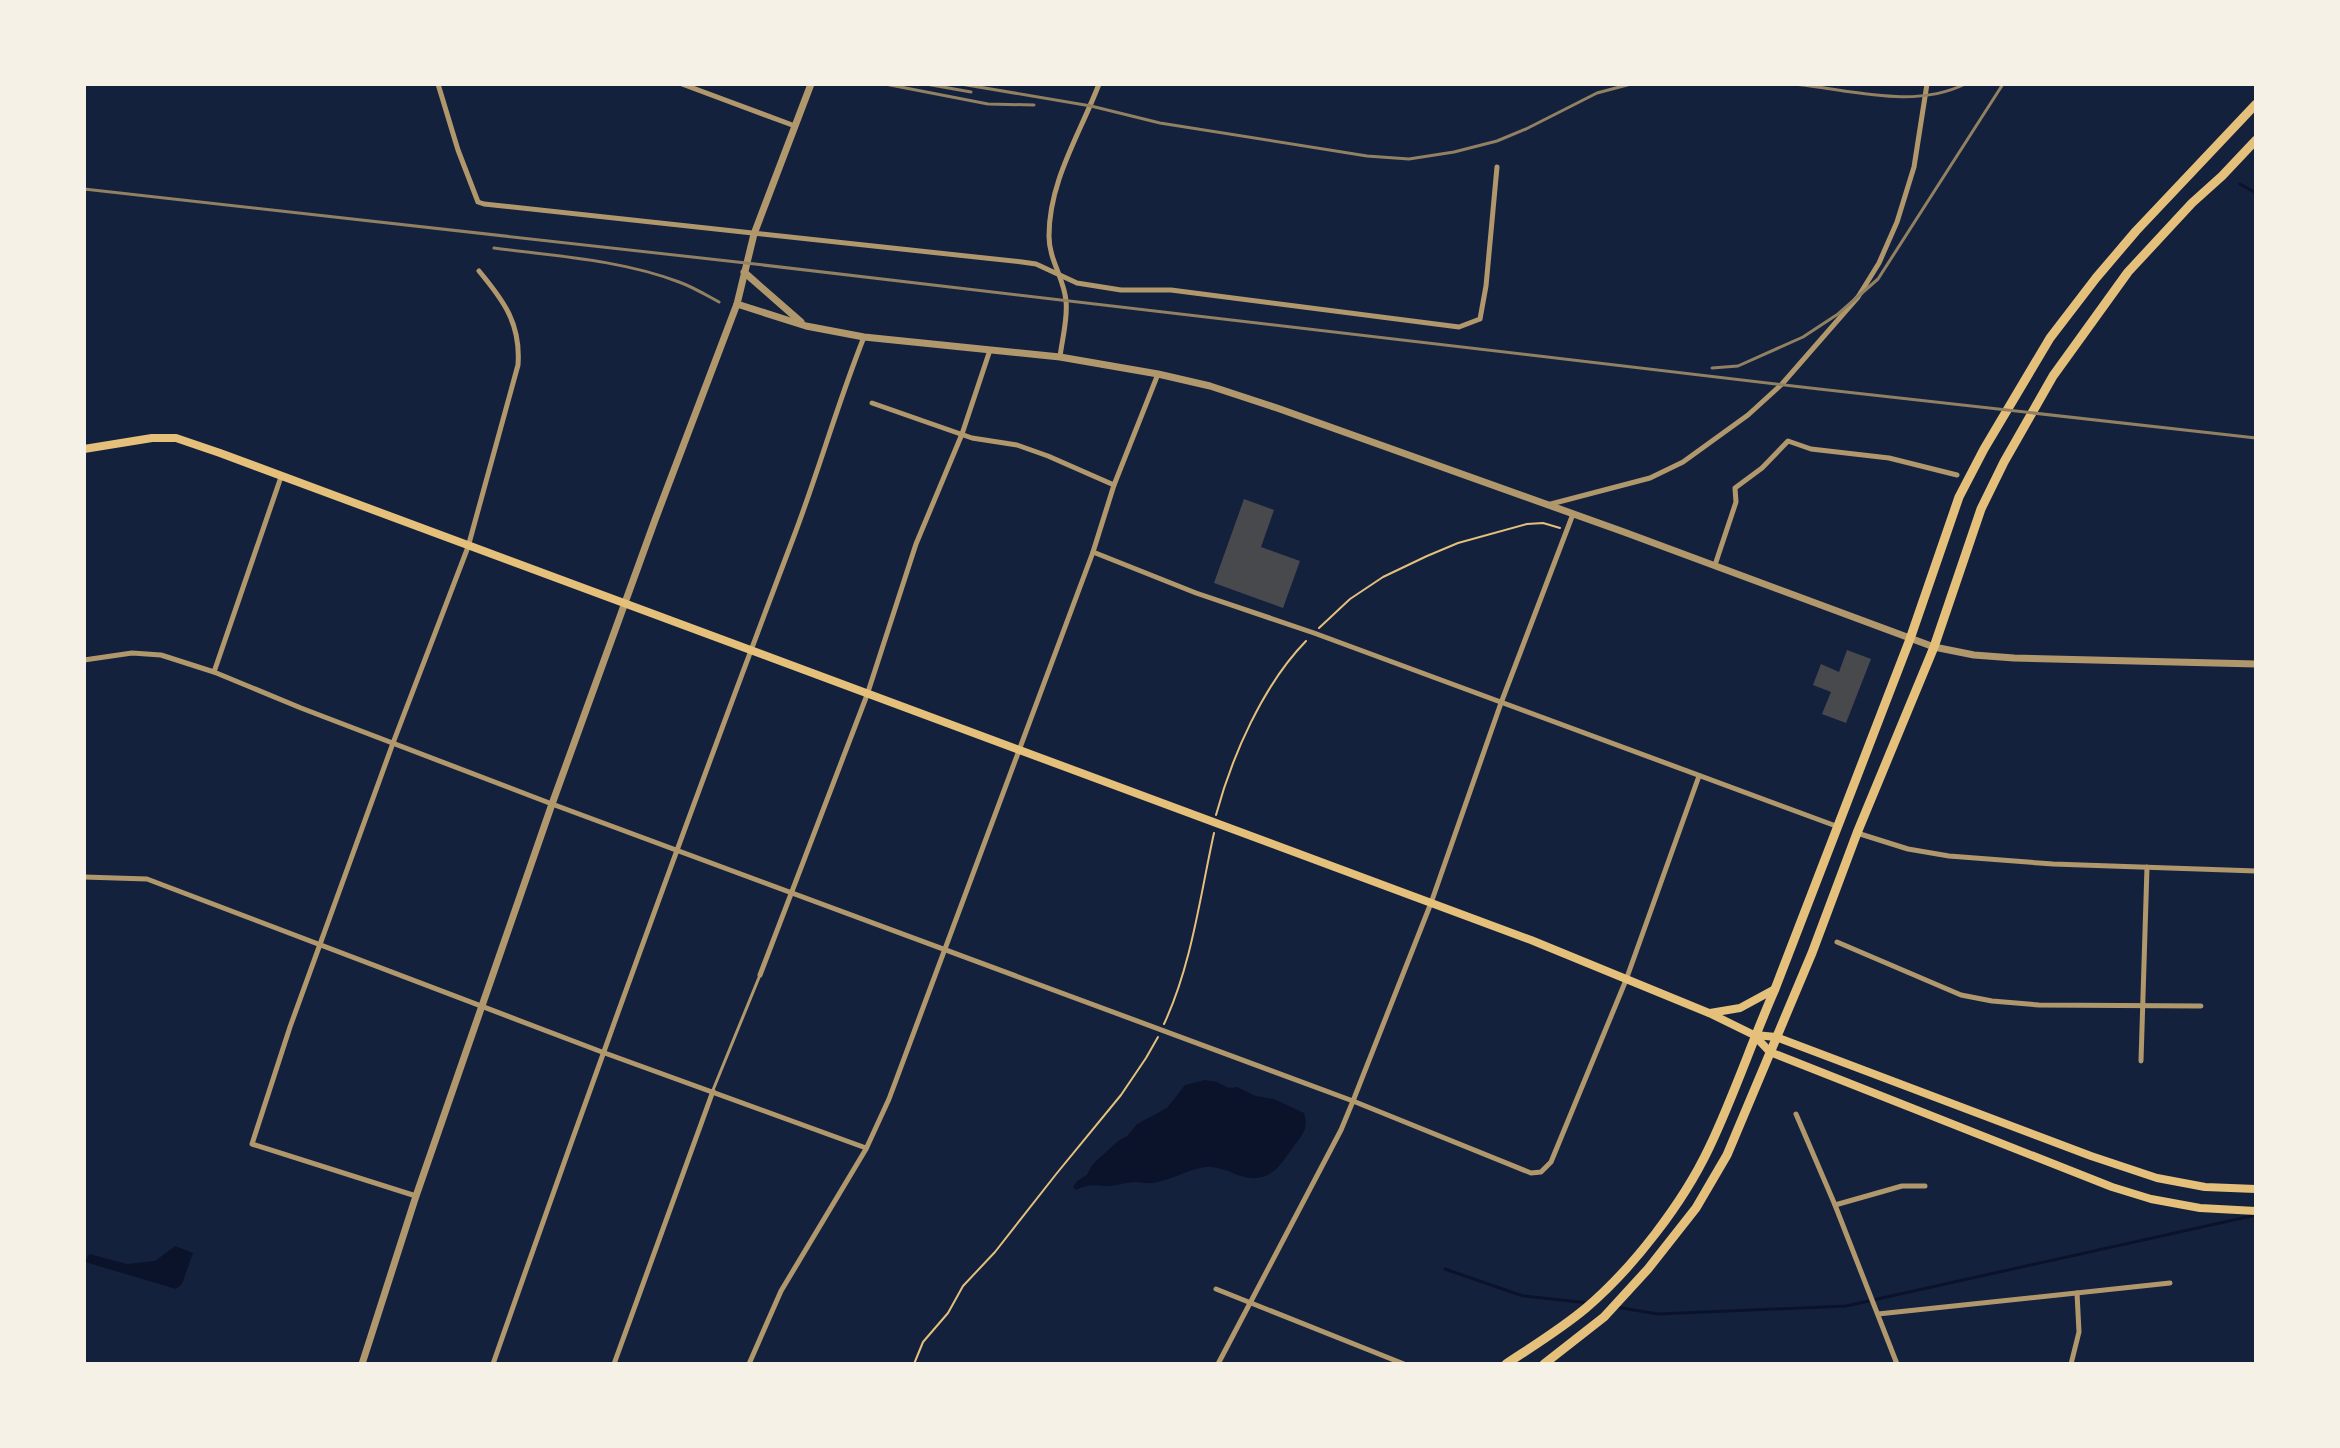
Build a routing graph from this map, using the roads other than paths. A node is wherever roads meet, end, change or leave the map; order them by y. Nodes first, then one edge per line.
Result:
1 (438, 84) edge
2 (682, 84) edge
3 (811, 84) edge
4 (1099, 84) edge
5 (1927, 84) edge
6 (2256, 104) edge
7 (795, 126) junction
8 (2256, 140) edge
9 (1497, 167) dead end
10 (754, 234) junction
11 (479, 271) dead end
12 (744, 272) junction
13 (1059, 275) junction
14 (737, 304) junction
15 (806, 326) junction
16 (864, 337) junction
17 (990, 349) junction
18 (1060, 357) junction
19 (1158, 374) junction
20 (872, 403) dead end
21 (962, 434) junction
22 (84, 449) edge
23 (1957, 475) dead end
24 (281, 477) junction
25 (1114, 485) junction
26 (1546, 505) junction
27 (1573, 514) junction
28 (468, 547) junction
29 (1093, 552) junction
30 (1715, 565) junction
31 (626, 605) junction
32 (1910, 639) junction
33 (1934, 647) junction
34 (751, 651) junction
35 (84, 660) edge
36 (2256, 664) edge
37 (214, 672) junction
38 (867, 695) junction
39 (1501, 703) junction
40 (393, 743) junction
41 (1019, 750) junction
42 (1699, 776) junction
43 (552, 804) junction
44 (1836, 826) junction
45 (1857, 833) junction
46 (676, 850) junction
47 (2147, 867) junction
48 (2256, 871) edge
49 (84, 877) edge
50 (791, 892) junction
51 (1431, 903) junction
52 (1837, 942) dead end
53 (320, 943) junction
54 (945, 951) junction
55 (760, 975) joint
56 (1626, 980) junction
57 (1775, 989) junction
58 (481, 1005) junction
59 (2141, 1005) junction
60 (2201, 1006) dead end
61 (1709, 1013) junction
62 (1754, 1035) junction
63 (1776, 1037) junction
64 (602, 1052) junction
65 (1770, 1052) junction
66 (2141, 1061) dead end
67 (713, 1091) junction
68 (1353, 1101) junction
69 (1796, 1114) dead end
70 (866, 1149) junction
71 (1925, 1186) dead end
72 (2256, 1189) edge
73 (416, 1196) junction
74 (1835, 1205) junction
75 (2256, 1211) edge
76 (2170, 1283) dead end
77 (1216, 1289) dead end
78 (2077, 1293) junction
79 (1250, 1304) junction
80 (1878, 1314) junction
81 (362, 1364) edge
82 (493, 1364) edge
83 (614, 1364) edge
84 (749, 1364) edge
85 (1218, 1364) edge
86 (1404, 1364) edge
87 (1506, 1364) edge
88 (1544, 1364) edge
89 (1897, 1364) edge
90 (2071, 1364) edge

1 - 10 street
2 - 7 street
3 - 7 street
4 - 13 street
5 - 26 street
6 - 32 main road
7 - 10 street
8 - 33 main road
9 - 13 street
10 - 12 street
10 - 13 street
11 - 28 street
12 - 14 street
12 - 15 street
13 - 18 street
14 - 15 street
14 - 31 street
15 - 16 street
16 - 17 street
16 - 34 street
17 - 18 street
17 - 21 street
18 - 19 street
19 - 25 street
19 - 26 street
20 - 21 street
21 - 25 street
21 - 38 street
22 - 24 main road
23 - 30 street
24 - 28 main road
24 - 37 street
25 - 29 street
26 - 27 street
27 - 30 street
27 - 39 street
28 - 31 main road
28 - 40 street
29 - 39 street
29 - 41 street
30 - 32 street
31 - 34 main road
31 - 43 street
32 - 33 street
32 - 44 main road
33 - 36 street
33 - 45 main road
34 - 38 main road
34 - 46 street
35 - 37 street
37 - 40 street
38 - 41 main road
38 - 50 street
39 - 42 street
39 - 51 street
40 - 43 street
40 - 53 street
41 - 51 main road
41 - 54 street
42 - 44 street
42 - 56 street
43 - 46 street
43 - 58 street
44 - 45 main road
44 - 57 main road
45 - 47 street
45 - 63 main road
46 - 50 street
46 - 64 street
47 - 48 street
47 - 59 street
49 - 53 street
50 - 54 street
50 - 55 street
51 - 56 main road
51 - 68 street
52 - 59 street
53 - 58 street
53 - 73 street
54 - 68 street
54 - 70 street
55 - 67 lane
56 - 61 main road
56 - 68 street
57 - 61 main road
57 - 62 main road
58 - 64 street
58 - 73 street
59 - 60 street
59 - 66 street
61 - 62 main road
62 - 63 main road
62 - 65 main road
62 - 87 main road
63 - 65 main road
63 - 72 main road
64 - 67 street
64 - 82 street
65 - 75 main road
65 - 88 main road
67 - 70 street
67 - 83 street
68 - 79 street
69 - 74 street
70 - 84 street
71 - 74 street
73 - 81 street
74 - 80 street
76 - 78 street
77 - 79 street
78 - 80 street
78 - 90 street
79 - 85 street
79 - 86 street
80 - 89 street

